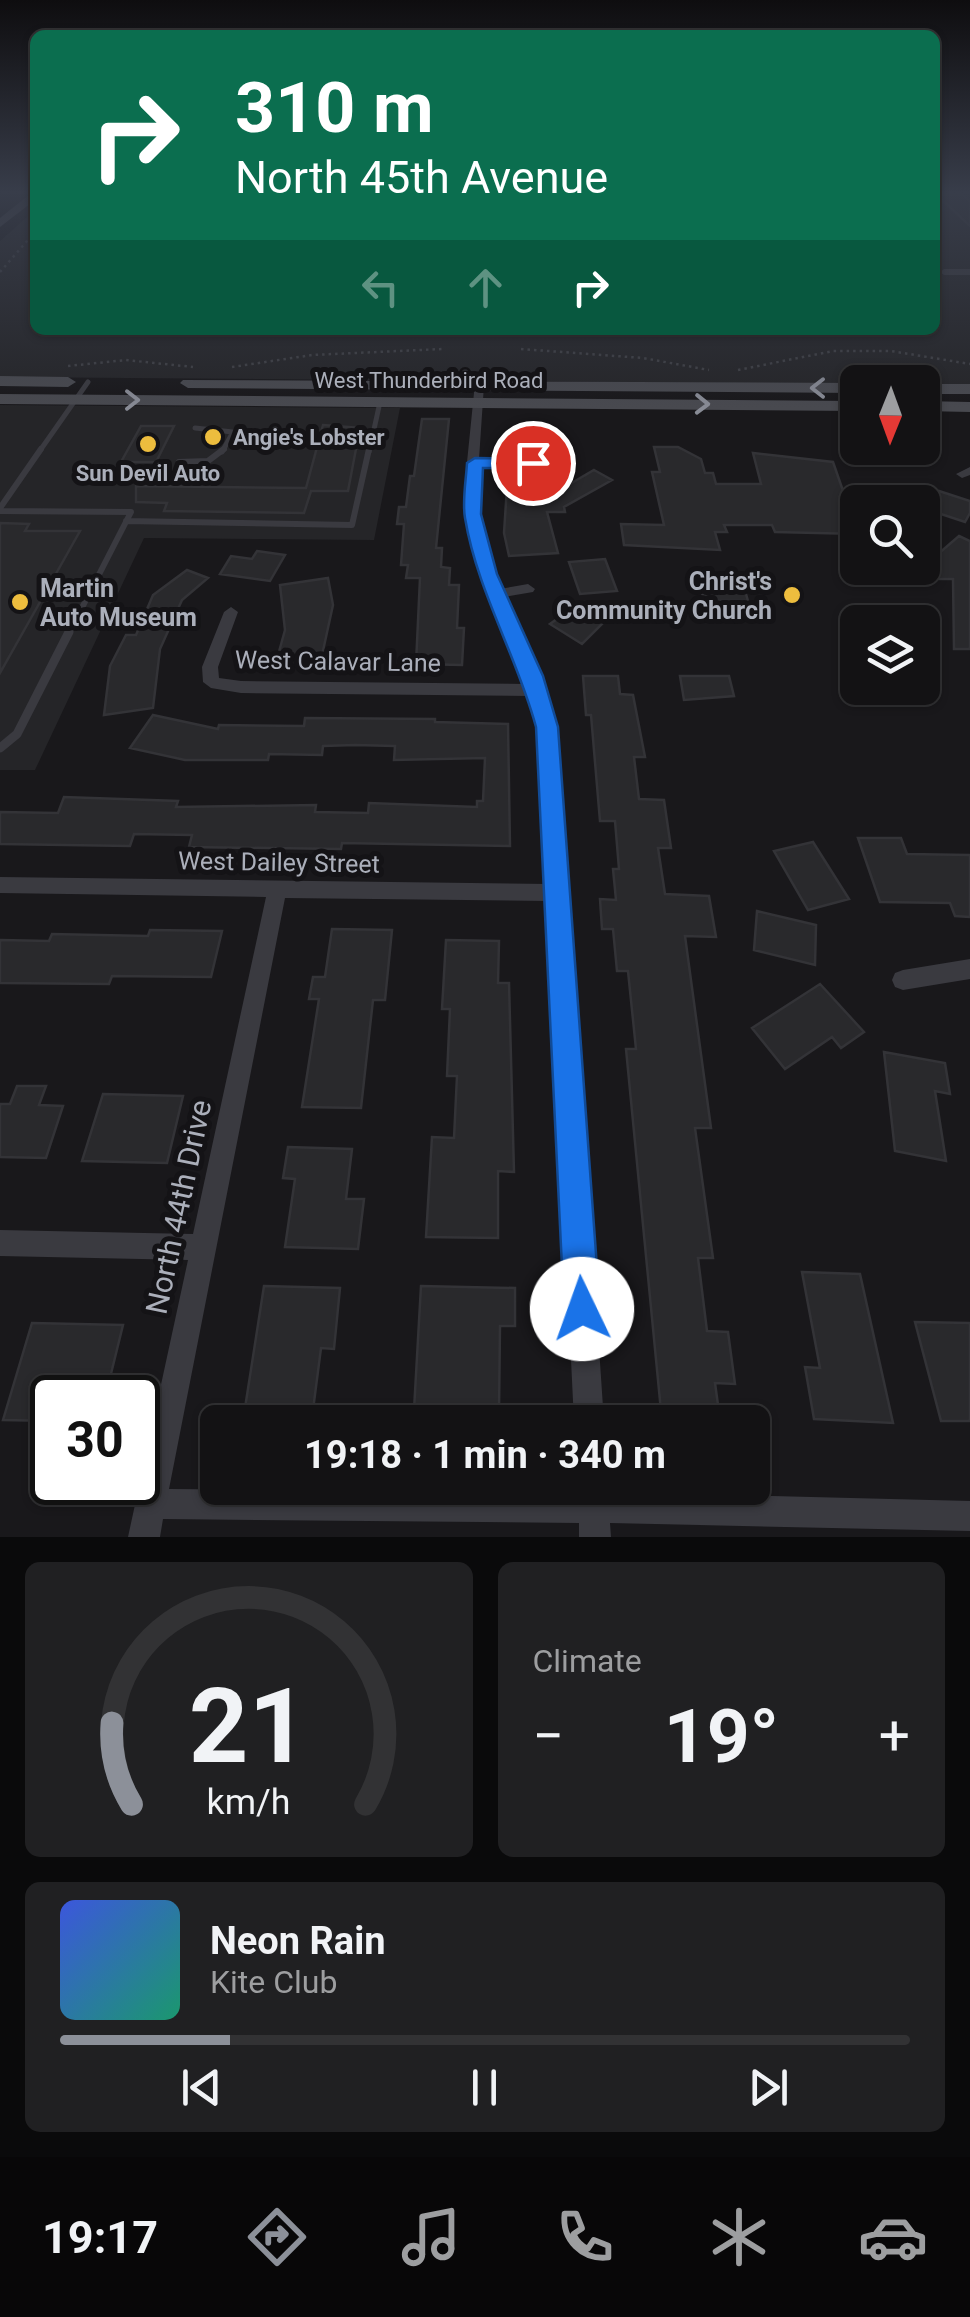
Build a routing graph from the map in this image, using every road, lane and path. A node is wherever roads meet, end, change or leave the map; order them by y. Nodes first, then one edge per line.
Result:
1 (944, 272) dead end
2 (970, 272) edge
3 (522, 349) dead end
4 (442, 350) dead end
5 (970, 364) edge
6 (59, 366) dead end
7 (203, 368) dead end
8 (229, 368) dead end
9 (732, 370) dead end
10 (721, 371) dead end
11 (0, 381) edge
12 (88, 382) junction
13 (106, 382) dead end
14 (178, 382) dead end
15 (264, 383) junction
16 (840, 388) edge
17 (940, 389) edge
18 (970, 389) edge
19 (479, 394) junction
20 (0, 399) edge
21 (76, 399) junction
22 (257, 401) junction
23 (380, 402) junction
24 (840, 405) edge
25 (940, 406) edge
26 (970, 407) edge
27 (195, 428) dead end
28 (180, 460) dead end
29 (475, 463) junction
30 (533, 463) dead end
31 (0, 509) edge
32 (126, 522) junction
33 (528, 589) dead end
34 (497, 594) junction
35 (231, 612) dead end
36 (537, 690) junction
37 (0, 748) edge
38 (0, 885) edge
39 (277, 890) junction
40 (558, 893) junction
41 (970, 968) edge
42 (904, 980) dead end
43 (0, 1243) edge
44 (204, 1247) junction
45 (587, 1405) edge
46 (160, 1460) edge
47 (160, 1504) edge
48 (151, 1505) edge
49 (593, 1511) edge
50 (970, 1516) edge
51 (144, 1537) edge

1 - 2 street
3 - 10 path
4 - 8 path
5 - 9 path
6 - 7 path
11 - 12 main road
12 - 13 main road
12 - 21 lane
14 - 15 main road, West Thunderbird Road
15 - 19 main road, West Thunderbird Road
15 - 22 main road
16 -> 19 main road
17 - 18 main road
19 - 23 main road, West Thunderbird Road
19 -> 24 main road, West Thunderbird Road
19 - 29 street
20 - 21 main road, West Thunderbird Road
21 -> 22 main road, West Thunderbird Road
21 - 31 lane
22 - 23 main road, West Thunderbird Road
23 - 32 lane
25 - 26 main road
27 - 28 lane
29 - 30 street
29 - 34 street
31 - 32 lane
32 - 37 lane
33 - 34 street
34 - 36 street
35 - 36 street, West Calavar Lane
36 - 40 street
38 - 39 street, West Dailey Street
39 - 40 street, West Dailey Street
39 - 44 street, North 44th Drive
40 - 45 street
41 - 42 street
43 - 44 street
44 - 46 street, North 44th Drive
47 - 49 street
48 - 51 street, North 44th Drive
49 - 50 street

